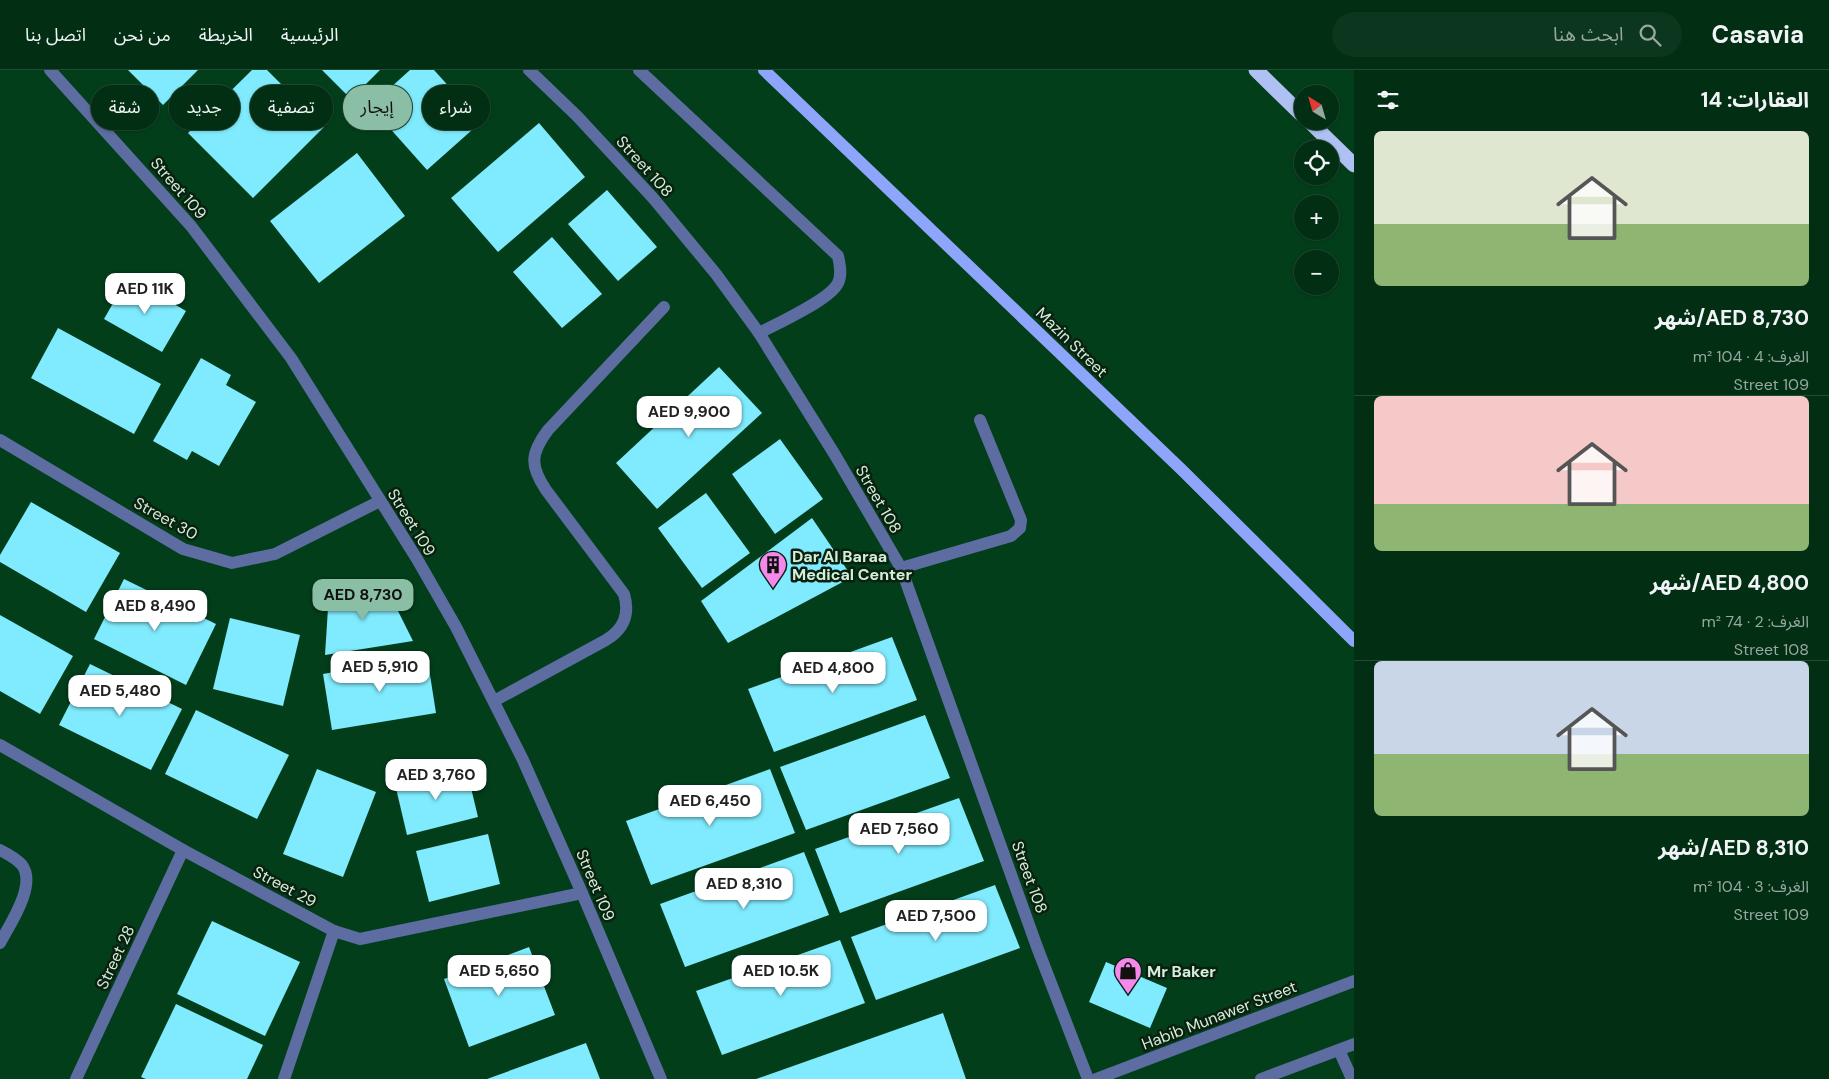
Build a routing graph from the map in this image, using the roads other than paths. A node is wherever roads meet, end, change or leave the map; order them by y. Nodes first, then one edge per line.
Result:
1 (50, 70) edge
2 (529, 70) edge
3 (639, 70) edge
4 (764, 70) edge
5 (1256, 70) edge
6 (1294, 107) edge
7 (1318, 130) edge
8 (1354, 165) edge
9 (664, 307) dead end
10 (760, 333) junction
11 (980, 420) dead end
12 (0, 440) edge
13 (380, 501) junction
14 (900, 568) junction
15 (1354, 641) edge
16 (494, 701) junction
17 (0, 745) edge
18 (0, 850) edge
19 (183, 850) junction
20 (582, 893) junction
21 (334, 931) junction
22 (0, 943) edge
23 (1354, 981) edge
24 (1354, 1044) edge
25 (1338, 1050) junction
26 (76, 1079) edge
27 (284, 1079) edge
28 (661, 1079) edge
29 (1088, 1079) edge
30 (1096, 1079) edge
31 (1261, 1079) edge
32 (1352, 1079) edge

1 - 13 street, Street 109
2 - 10 street, Street 108
3 - 10 street
4 - 15 main road, Mazin Street
5 - 6 highway
7 - 8 highway
9 - 16 street
10 - 14 street, Street 108
11 - 14 street
12 - 13 street, Street 30
13 - 16 street, Street 109
14 - 29 street, Street 108
16 - 20 street, Street 109
17 - 19 street, Street 29
18 - 22 street
19 - 21 street, Street 29
19 - 26 street, Street 28
20 - 21 street, Street 29
20 - 28 street, Street 109
21 - 27 street
23 - 30 street, Habib Munawer Street
24 - 25 street
25 - 31 street
25 - 32 street

